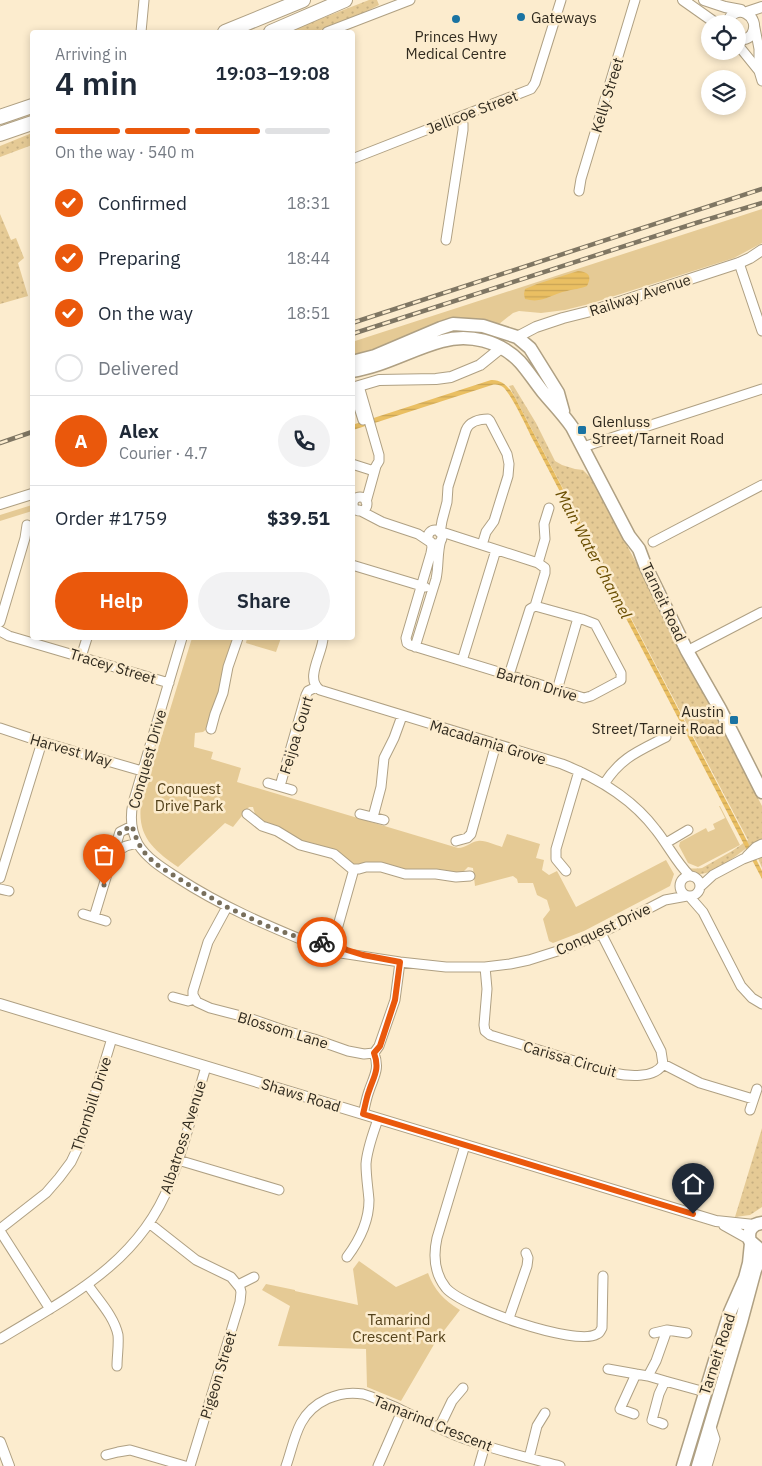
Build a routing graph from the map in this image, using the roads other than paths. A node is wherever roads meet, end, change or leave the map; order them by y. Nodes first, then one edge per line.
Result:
1 (144, 0) edge
2 (303, 0) edge
3 (345, 0) edge
4 (410, 0) edge
5 (561, 0) edge
6 (635, 0) edge
7 (683, 0) edge
8 (704, 0) edge
9 (394, 3) edge
10 (762, 7) edge
11 (746, 11) junction
12 (704, 15) edge
13 (731, 15) edge
14 (758, 27) edge
15 (142, 30) edge
16 (230, 30) edge
17 (276, 30) edge
18 (332, 30) edge
19 (746, 39) edge
20 (746, 55) edge
21 (759, 71) junction
22 (762, 80) edge
23 (30, 107) edge
24 (461, 116) junction
25 (0, 117) edge
26 (30, 124) edge
27 (0, 134) edge
28 (355, 158) edge
29 (579, 191) dead end
30 (446, 240) dead end
31 (762, 250) edge
32 (739, 263) junction
33 (762, 331) edge
34 (517, 337) junction
35 (501, 348) junction
36 (355, 361) edge
37 (355, 370) edge
38 (355, 387) edge
39 (762, 389) edge
40 (563, 414) junction
41 (583, 447) junction
42 (355, 465) edge
43 (375, 468) junction
44 (762, 484) edge
45 (30, 495) edge
46 (0, 504) edge
47 (550, 508) dead end
48 (27, 525) dead end
49 (418, 534) junction
50 (439, 534) junction
51 (431, 542) junction
52 (653, 542) dead end
53 (482, 546) junction
54 (496, 550) junction
55 (542, 565) junction
56 (355, 566) edge
57 (422, 586) junction
58 (433, 589) junction
59 (535, 606) junction
60 (762, 612) edge
61 (578, 618) junction
62 (0, 622) edge
63 (0, 631) edge
64 (86, 640) edge
65 (181, 640) edge
66 (237, 640) edge
67 (323, 640) edge
68 (415, 647) junction
69 (687, 651) junction
70 (81, 657) junction
71 (462, 661) junction
72 (509, 675) junction
73 (169, 683) junction
74 (316, 687) junction
75 (556, 690) junction
76 (402, 716) junction
77 (0, 728) edge
78 (211, 729) dead end
79 (666, 737) dead end
80 (42, 742) junction
81 (496, 744) junction
82 (142, 771) junction
83 (579, 771) junction
84 (268, 783) dead end
85 (604, 784) junction
86 (280, 786) junction
87 (292, 790) dead end
88 (762, 792) edge
89 (247, 814) dead end
90 (360, 814) dead end
91 (373, 817) junction
92 (384, 820) dead end
93 (132, 826) junction
94 (688, 830) dead end
95 (456, 841) dead end
96 (138, 843) junction
97 (666, 843) junction
98 (762, 844) edge
99 (114, 852) junction
100 (762, 852) edge
101 (744, 859) junction
102 (677, 862) junction
103 (354, 869) junction
104 (566, 871) dead end
105 (713, 875) junction
106 (470, 876) dead end
107 (692, 877) junction
108 (0, 878) edge
109 (680, 884) junction
110 (699, 888) junction
111 (688, 896) junction
112 (665, 900) junction
113 (227, 907) junction
114 (703, 912) junction
115 (83, 914) dead end
116 (94, 917) junction
117 (106, 921) dead end
118 (601, 933) junction
119 (332, 944) junction
120 (400, 962) junction
121 (485, 966) junction
122 (173, 997) dead end
123 (195, 999) junction
124 (0, 1004) edge
125 (762, 1004) edge
126 (112, 1038) junction
127 (374, 1053) junction
128 (662, 1064) junction
129 (206, 1067) junction
130 (757, 1089) dead end
131 (753, 1100) junction
132 (750, 1110) dead end
133 (363, 1114) junction
134 (378, 1119) junction
135 (465, 1145) junction
136 (178, 1160) junction
137 (279, 1190) dead end
138 (716, 1222) junction
139 (759, 1222) edge
140 (149, 1223) junction
141 (0, 1230) edge
142 (754, 1243) edge
143 (526, 1253) dead end
144 (762, 1254) edge
145 (346, 1258) dead end
146 (602, 1276) dead end
147 (254, 1277) dead end
148 (88, 1285) junction
149 (238, 1285) junction
150 (50, 1308) junction
151 (509, 1318) junction
152 (667, 1330) junction
153 (687, 1333) dead end
154 (654, 1334) dead end
155 (0, 1340) edge
156 (717, 1354) junction
157 (730, 1359) junction
158 (117, 1366) dead end
159 (608, 1369) dead end
160 (636, 1374) junction
161 (710, 1375) junction
162 (648, 1376) junction
163 (724, 1379) junction
164 (665, 1381) junction
165 (462, 1388) dead end
166 (705, 1392) junction
167 (402, 1411) junction
168 (545, 1413) dead end
169 (634, 1414) dead end
170 (663, 1424) dead end
171 (710, 1424) junction
172 (439, 1428) junction
173 (0, 1442) edge
174 (485, 1445) junction
175 (106, 1455) dead end
176 (528, 1458) junction
177 (9, 1466) edge
178 (185, 1466) edge
179 (190, 1466) edge
180 (286, 1466) edge
181 (378, 1466) edge
182 (479, 1466) edge
183 (560, 1466) edge
184 (683, 1466) edge
185 (698, 1466) edge
186 (707, 1466) edge

1 - 15 street
2 - 16 highway
3 - 17 highway
4 - 9 street
5 - 24 street, Jellicoe Street
6 - 29 street, Kelly Street
7 - 12 street
8 - 11 street
9 - 18 street
10 - 11 street
11 - 13 street
11 - 14 street
14 - 19 street
14 - 21 street
20 - 21 street
21 - 22 street
23 - 25 highway
24 - 28 street, Jellicoe Street
24 - 30 street
26 - 27 highway
31 - 32 street, Railway Avenue
32 - 33 street
32 - 34 street, Railway Avenue
34 - 35 main road
34 - 36 main road, Tarneit Road
34 - 40 main road, Tarneit Road
35 - 37 main road, Tarneit Road
35 - 38 street
35 - 40 main road, Tarneit Road
38 - 43 street
39 - 41 street
40 - 41 main road, Tarneit Road
41 - 69 main road, Tarneit Road
42 - 43 street
43 - 49 street
44 - 52 street
45 - 46 street
47 - 55 street
48 - 62 street
49 - 50 street
49 - 51 street
50 - 51 street
50 - 53 street
50 - 53 street
50 - 58 street
51 - 57 street
53 - 54 street
54 - 55 street
54 - 71 street
55 - 59 street
56 - 57 street
57 - 58 street
57 - 68 street
58 - 68 street
59 - 61 street, Barton Drive
59 - 72 street
60 - 69 street
61 - 75 street
61 - 75 street, Barton Drive
63 - 70 street, Tracey Street
64 - 70 street
65 - 73 street, Conquest Drive
66 - 78 street
67 - 74 street
68 - 71 street, Barton Drive
69 - 88 main road, Tarneit Road
70 - 73 street, Tracey Street
71 - 72 street, Barton Drive
72 - 75 street, Barton Drive
73 - 82 street, Conquest Drive
74 - 76 street, Macadamia Grove
74 - 86 street, Feijoa Court
76 - 81 street, Macadamia Grove
76 - 91 street
77 - 80 street, Harvest Way
79 - 85 street
80 - 82 street, Harvest Way
80 - 108 street
81 - 83 street, Macadamia Grove
81 - 95 street
82 - 93 street, Conquest Drive
83 - 85 street, Macadamia Grove
83 - 104 street
84 - 86 street, Feijoa Court
85 - 97 street, Macadamia Grove
86 - 87 street, Feijoa Court
89 - 103 street
90 - 91 street
91 - 92 street
93 - 96 street, Conquest Drive
93 - 99 street
94 - 97 street
96 - 99 street
96 - 113 street, Conquest Drive
97 - 102 street, Macadamia Grove
98 - 101 street
99 - 116 street
100 - 101 street
101 - 105 street
102 - 107 street, Macadamia Grove
102 - 109 street, Macadamia Grove
103 - 106 street
103 - 119 street
105 - 107 street
105 - 110 street
107 - 109 street
107 - 110 street
109 - 111 street
109 - 112 street, Conquest Drive
110 - 111 street
110 - 114 street
111 - 112 street, Conquest Drive
111 - 114 street
112 - 118 street, Conquest Drive
113 - 119 street, Conquest Drive
113 - 123 street
114 - 125 street
115 - 116 street
116 - 117 street
118 - 121 street, Conquest Drive
118 - 128 street
119 - 120 street, Conquest Drive
120 - 121 street, Conquest Drive
120 - 127 street
121 - 128 street, Carissa Circuit
122 - 123 street, Blossom Lane
123 - 127 street, Blossom Lane
124 - 126 street, Shaws Road
126 - 129 street, Shaws Road
126 - 141 street, Thornbill Drive
127 - 133 street
128 - 131 street
129 - 133 street, Shaws Road
129 - 136 street, Albatross Avenue
130 - 131 street
131 - 132 street
133 - 134 street, Shaws Road
134 - 135 street, Shaws Road
134 - 145 street
135 - 138 street, Shaws Road
135 - 151 street
136 - 137 street
136 - 140 street, Albatross Avenue
138 - 139 street, Shaws Road
138 - 142 street, Shaws Road
139 - 142 main road, Tarneit Road
140 - 148 street, Albatross Avenue
140 - 149 street
141 - 150 street
142 - 156 main road, Tarneit Road
143 - 151 street
144 - 157 main road, Tarneit Road
146 - 151 street
147 - 149 street
148 - 150 street, Albatross Avenue
148 - 158 street
149 - 179 street, Pigeon Street
150 - 155 street, Albatross Avenue
152 - 153 street
152 - 154 street
152 - 162 street
156 - 157 main road
156 - 161 main road, Tarneit Road
157 - 163 main road, Tarneit Road
159 - 160 street
160 - 162 street
160 - 169 street
161 - 163 main road
161 - 166 main road, Tarneit Road
162 - 164 street
163 - 171 main road, Tarneit Road
164 - 166 street
164 - 170 street
165 - 172 street
166 - 184 main road, Tarneit Road
167 - 172 street, Tamarind Crescent
167 - 180 street, Tamarind Crescent
167 - 181 street
168 - 176 street
171 - 185 main road, Tarneit Road
171 - 186 street, Tarneit Road
172 - 174 street, Tamarind Crescent
173 - 177 street
174 - 176 street, Tamarind Crescent
174 - 182 street
175 - 178 street
176 - 183 street, Tamarind Crescent

